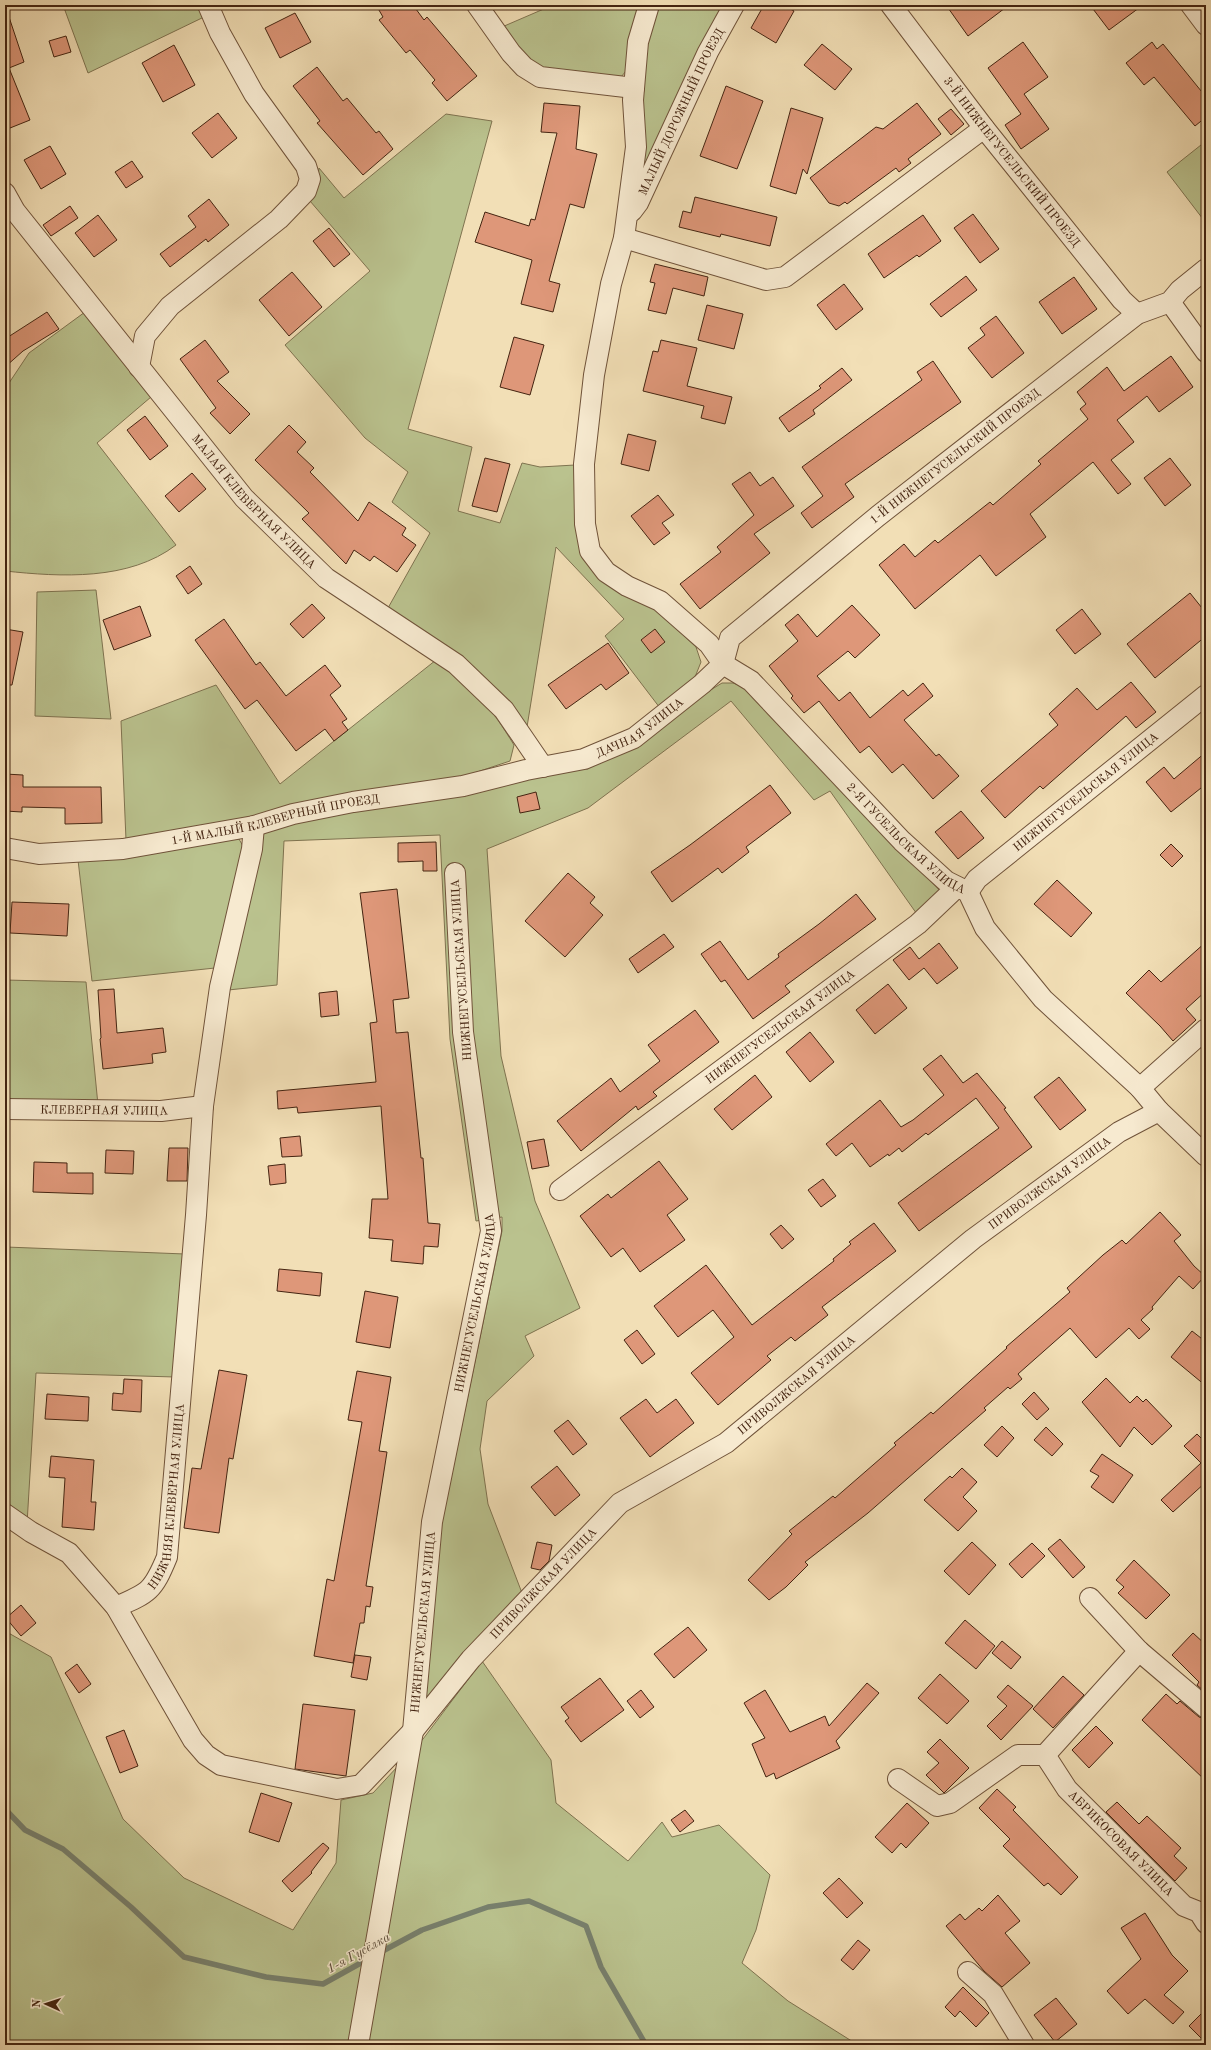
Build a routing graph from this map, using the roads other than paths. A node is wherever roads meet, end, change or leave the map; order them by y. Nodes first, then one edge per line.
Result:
1 (208, 5) edge
2 (477, 5) edge
3 (649, 5) edge
4 (734, 5) edge
5 (891, 5) edge
6 (1190, 5) edge
7 (1206, 25) edge
8 (634, 88) junction
9 (984, 128) junction
10 (5, 193) edge
11 (627, 218) junction
12 (624, 238) junction
13 (1206, 269) edge
14 (1170, 302) junction
15 (1137, 314) junction
16 (1206, 352) edge
17 (139, 367) junction
18 (723, 664) junction
19 (1206, 695) edge
20 (543, 767) junction
21 (254, 826) junction
22 (5, 848) edge
23 (455, 873) dead end
24 (962, 890) junction
25 (1206, 1029) edge
26 (1140, 1088) junction
27 (203, 1106) junction
28 (5, 1109) edge
29 (1159, 1111) junction
30 (1206, 1156) edge
31 (560, 1190) dead end
32 (5, 1514) edge
33 (1090, 1598) dead end
34 (116, 1607) junction
35 (1139, 1651) junction
36 (1206, 1708) edge
37 (413, 1731) junction
38 (1045, 1755) junction
39 (898, 1779) dead end
40 (1204, 1913) edge
41 (968, 1972) dead end
42 (358, 2045) edge
43 (1024, 2045) edge

1 - 17 street
2 - 8 street
3 - 8 street, МАЛЫЙ ДОРОЖНЫЙ ПРОЕЗД
4 - 11 street, МАЛЫЙ ДОРОЖНЫЙ ПРОЕЗД
5 - 9 street, 3-Й НИЖНЕГУСЕЛЬСКИЙ ПРОЕЗД
6 - 7 street
8 - 11 street, МАЛЫЙ ДОРОЖНЫЙ ПРОЕЗД
9 - 12 street
9 - 15 street, 3-Й НИЖНЕГУСЕЛЬСКИЙ ПРОЕЗД
10 - 17 street, МАЛАЯ КЛЕВЕРНАЯ УЛИЦА
11 - 12 street, МАЛЫЙ ДОРОЖНЫЙ ПРОЕЗД
12 - 18 street, МАЛЫЙ ДОРОЖНЫЙ ПРОЕЗД
13 - 14 street, 1-Й НИЖНЕГУСЕЛЬСКИЙ ПРОЕЗД
14 - 15 street, 1-Й НИЖНЕГУСЕЛЬСКИЙ ПРОЕЗД
14 - 16 street
15 - 18 street, 1-Й НИЖНЕГУСЕЛЬСКИЙ ПРОЕЗД
17 - 20 street, МАЛАЯ КЛЕВЕРНАЯ УЛИЦА
18 - 20 street, ДАЧНАЯ УЛИЦА
18 - 24 street, 2-Я ГУСЕЛЬСКАЯ УЛИЦА
19 - 24 street, НИЖНЕГУСЕЛЬСКАЯ УЛИЦА
20 - 21 street, 1-Й МАЛЫЙ КЛЕВЕРНЫЙ ПРОЕЗД
21 - 22 street, 1-Й МАЛЫЙ КЛЕВЕРНЫЙ ПРОЕЗД
21 - 27 street, НИЖНЯЯ КЛЕВЕРНАЯ УЛИЦА
23 - 37 street, НИЖНЕГУСЕЛЬСКАЯ УЛИЦА
24 - 26 street, 2-Я ГУСЕЛЬСКАЯ УЛИЦА
24 - 31 street, НИЖНЕГУСЕЛЬСКАЯ УЛИЦА
25 - 26 street
26 - 29 street, 2-Я ГУСЕЛЬСКАЯ УЛИЦА
27 - 28 street, КЛЕВЕРНАЯ УЛИЦА
27 - 34 street, НИЖНЯЯ КЛЕВЕРНАЯ УЛИЦА
29 - 30 street
29 - 37 street, ПРИВОЛЖСКАЯ УЛИЦА
32 - 34 street
33 - 35 street
34 - 37 street
35 - 36 street
35 - 38 street
37 - 42 street, НИЖНЕГУСЕЛЬСКАЯ УЛИЦА
38 - 39 street
38 - 40 street, АБРИКОСОВАЯ УЛИЦА
41 - 43 street

